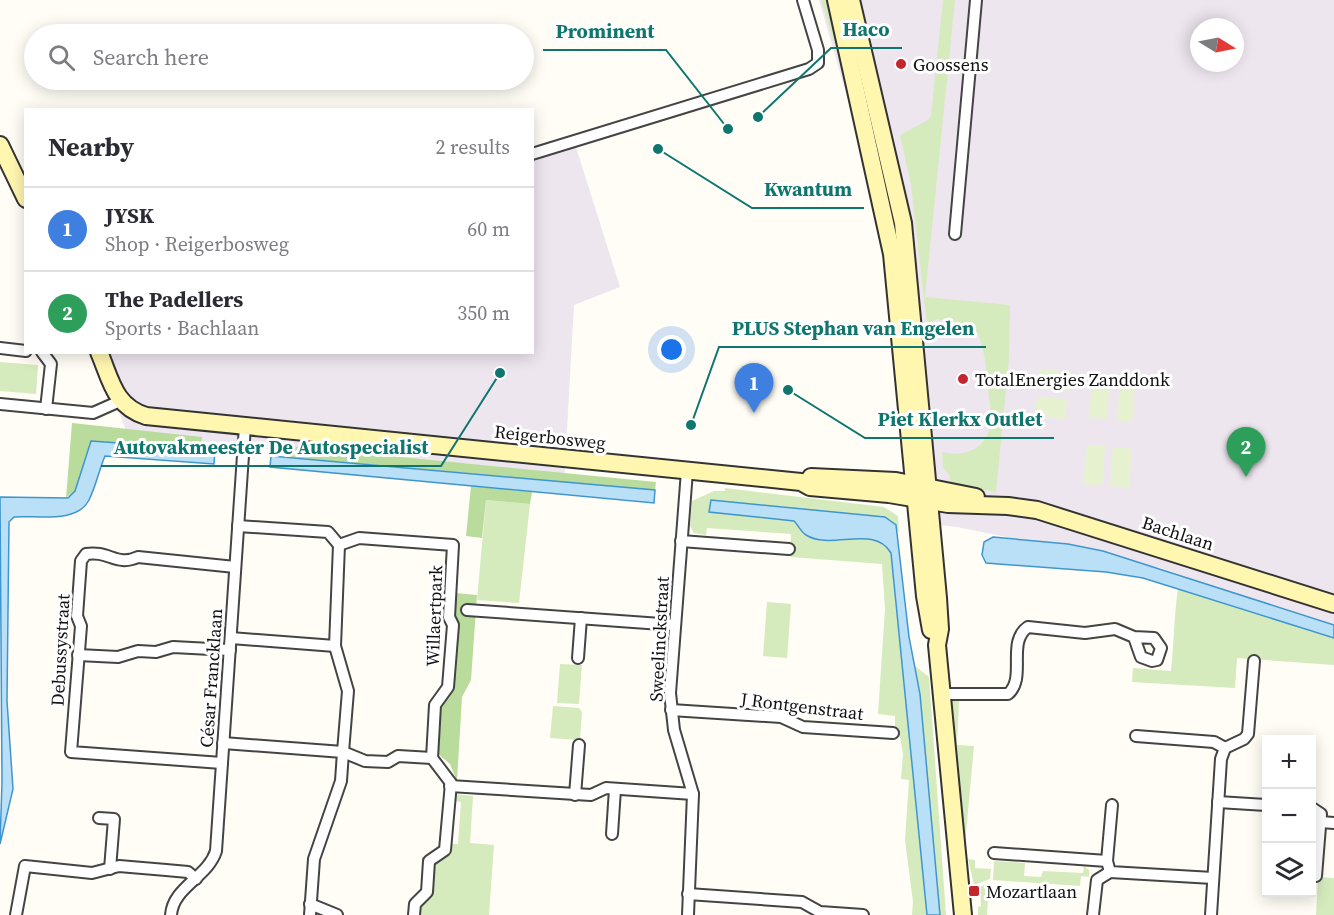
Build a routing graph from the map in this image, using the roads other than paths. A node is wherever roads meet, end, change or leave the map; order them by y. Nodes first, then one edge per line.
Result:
1 (803, 0) edge
2 (836, 0) edge
3 (851, 0) edge
4 (976, 0) edge
5 (0, 145) edge
6 (534, 153) edge
7 (24, 195) edge
8 (955, 234) dead end
9 (0, 348) edge
10 (24, 351) edge
11 (44, 354) edge
12 (100, 354) edge
13 (120, 401) junction
14 (0, 404) edge
15 (46, 409) junction
16 (245, 426) junction
17 (687, 471) junction
18 (922, 493) junction
19 (238, 526) junction
20 (681, 541) junction
21 (339, 545) junction
22 (789, 549) dead end
23 (235, 567) junction
24 (1334, 604) edge
25 (467, 610) dead end
26 (581, 618) junction
27 (675, 625) junction
28 (1134, 637) dead end
29 (231, 638) junction
30 (335, 646) junction
31 (230, 650) junction
32 (78, 655) junction
33 (578, 658) dead end
34 (1254, 661) dead end
35 (943, 694) junction
36 (671, 710) junction
37 (893, 733) dead end
38 (1136, 736) dead end
39 (223, 743) junction
40 (579, 745) dead end
41 (1225, 748) junction
42 (343, 752) junction
43 (432, 758) junction
44 (222, 763) junction
45 (450, 786) junction
46 (615, 789) junction
47 (693, 794) junction
48 (575, 795) junction
49 (1218, 802) junction
50 (1112, 805) dead end
51 (1262, 805) edge
52 (1318, 815) edge
53 (99, 818) dead end
54 (1334, 823) edge
55 (612, 834) dead end
56 (994, 853) dead end
57 (1109, 866) junction
58 (110, 869) junction
59 (1316, 876) dead end
60 (1213, 878) junction
61 (196, 879) junction
62 (688, 894) junction
63 (310, 910) edge
64 (16, 915) edge
65 (171, 915) edge
66 (337, 915) edge
67 (414, 915) edge
68 (688, 915) edge
69 (863, 915) edge
70 (963, 915) edge
71 (1093, 915) edge
72 (1210, 915) edge

1 - 6 street
2 - 18 main road
3 - 18 main road
4 - 8 street
5 - 7 main road
9 - 10 street
11 - 15 street
12 - 13 main road
13 - 15 street
13 - 16 main road, Reigerbosweg
14 - 15 street
16 - 17 main road, Reigerbosweg
16 - 19 street, César Francklaan
17 - 18 main road, Reigerbosweg
17 - 20 street, Sweelinckstraat
18 - 24 main road, Bachlaan
18 - 35 main road
19 - 21 street
19 - 23 street, César Francklaan
20 - 22 street
20 - 27 street, Sweelinckstraat
21 - 30 street
21 - 43 street, Willaertpark
23 - 29 street, César Francklaan
23 - 32 street, Debussystraat
25 - 26 street
26 - 27 street
26 - 33 street
27 - 36 street, Sweelinckstraat
28 - 35 street
29 - 30 street
29 - 31 street, César Francklaan
30 - 42 street
31 - 32 street
31 - 39 street, César Francklaan
32 - 44 street, Debussystraat
34 - 41 street
35 - 70 main road
36 - 37 street, J Rontgenstraat
36 - 47 street, Sweelinckstraat
38 - 41 street
39 - 42 street
39 - 44 street, César Francklaan
40 - 48 street
41 - 49 street
42 - 43 street
42 - 63 street
43 - 45 street
44 - 61 street, César Francklaan
45 - 48 street
45 - 67 street
46 - 47 street
46 - 48 street
46 - 55 street
47 - 62 street, Sweelinckstraat
49 - 51 street
49 - 60 street
50 - 57 street
52 - 54 street
52 - 59 street
53 - 58 street
56 - 57 street
57 - 60 street
57 - 71 street
58 - 61 street
58 - 64 street
60 - 72 street
61 - 65 street, César Francklaan
62 - 68 street, Sweelinckstraat
62 - 69 street
63 - 66 street

